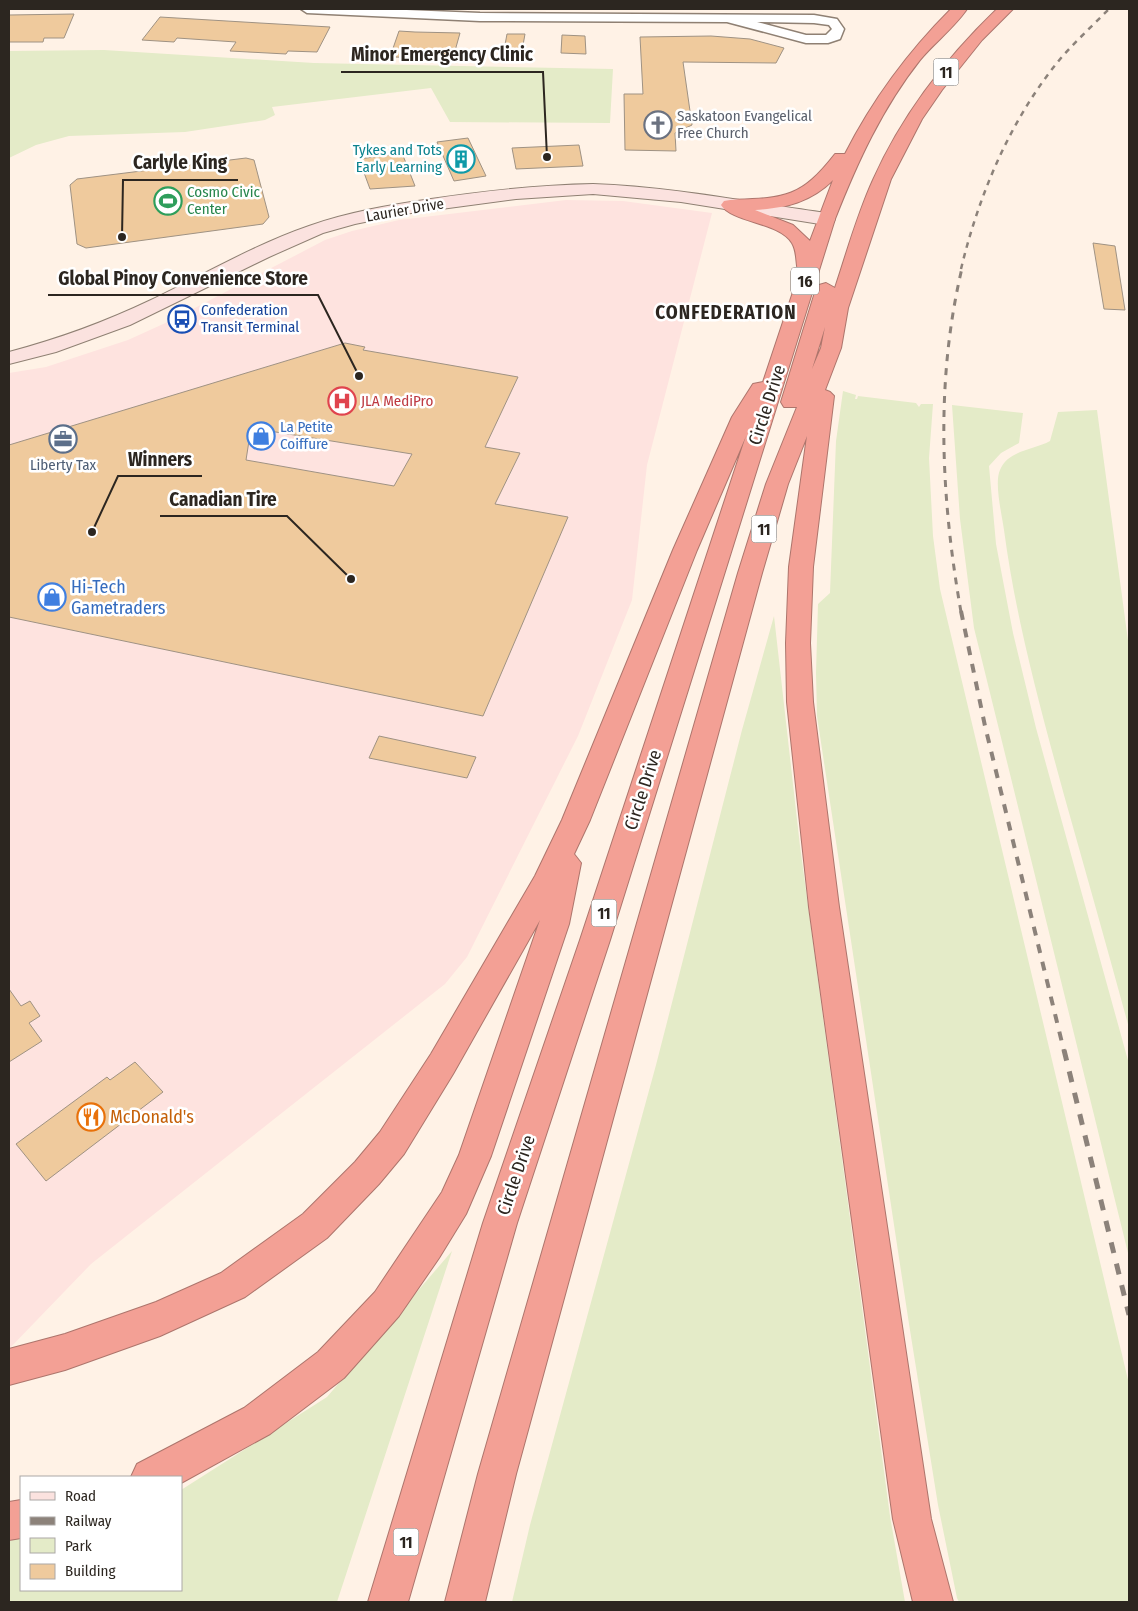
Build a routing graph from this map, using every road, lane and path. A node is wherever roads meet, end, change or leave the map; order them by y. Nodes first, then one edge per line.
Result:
1 (307, 9) edge
2 (638, 9) edge
3 (959, 9) edge
4 (1005, 9) edge
5 (367, 11) edge
6 (551, 13) edge
7 (670, 18) junction
8 (729, 19) junction
9 (868, 123) junction
10 (900, 144) junction
11 (730, 205) junction
12 (826, 219) junction
13 (807, 275) junction
14 (786, 344) junction
15 (831, 348) junction
16 (9, 358) edge
17 (777, 484) junction
18 (576, 820) junction
19 (9, 1367) edge
20 (153, 1476) edge
21 (388, 1602) edge
22 (465, 1602) edge
23 (933, 1602) edge

1 - 5 street
2 - 7 street
3 - 9 highway, Circle Drive / 11
4 - 10 highway, Circle Drive / 11
5 - 6 street
6 - 7 street
7 - 8 street
8 - 8 street
9 - 11 highway
9 - 12 highway, Circle Drive / 11
10 - 12 highway
10 - 15 highway, Circle Drive / 11
11 - 12 main road, Laurier Drive
11 - 13 highway, 16
11 - 16 main road, Laurier Drive
12 - 13 highway, Circle Drive / 16
12 - 17 highway
13 - 14 highway, Circle Drive / 16
14 - 18 highway
14 - 21 highway, Circle Drive / 11
15 - 17 highway, Circle Drive / 11
15 - 23 highway
17 - 22 highway, Circle Drive / 11
18 - 19 highway
18 - 20 highway

